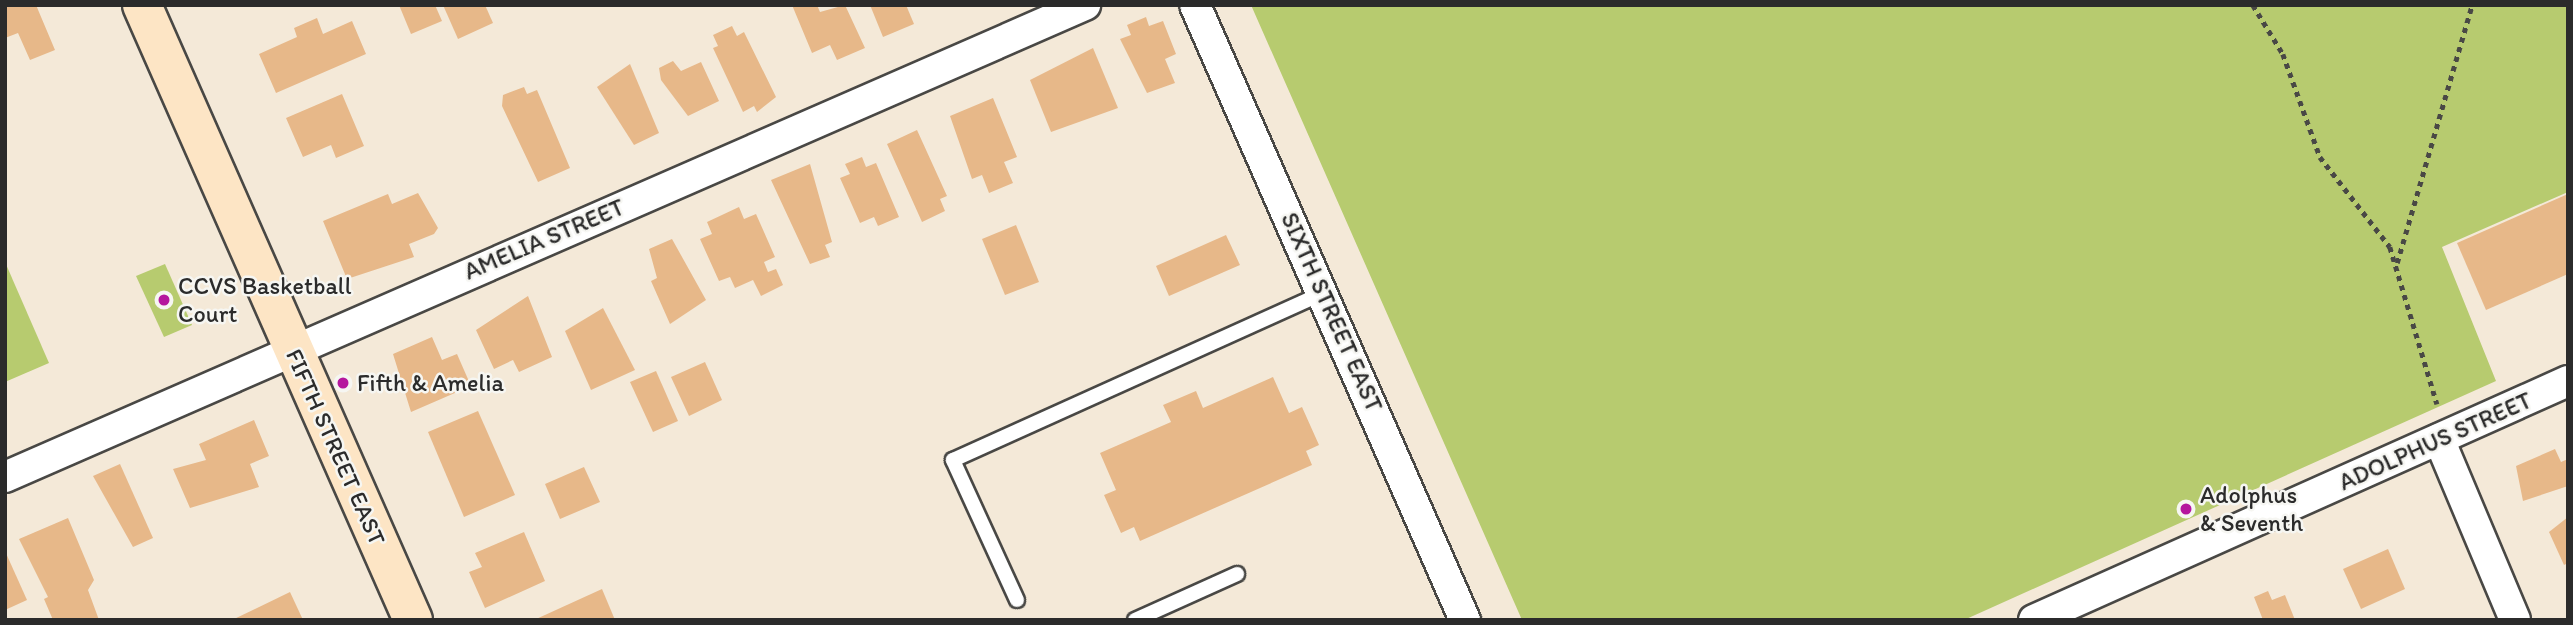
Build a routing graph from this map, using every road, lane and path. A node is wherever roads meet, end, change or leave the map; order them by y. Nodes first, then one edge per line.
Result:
1 (142, 5) edge
2 (1085, 5) edge
3 (1195, 5) edge
4 (2253, 5) edge
5 (2472, 5) edge
6 (2397, 263) junction
7 (1324, 292) junction
8 (292, 350) junction
9 (2568, 381) edge
10 (2439, 439) junction
11 (5, 477) edge
12 (1237, 574) dead end
13 (1017, 600) dead end
14 (413, 620) edge
15 (1135, 620) edge
16 (1465, 620) edge
17 (2034, 620) edge
18 (2515, 620) edge

1 - 8 street, FIFTH STREET EAST
2 - 8 street, AMELIA STREET
3 - 7 street, SIXTH STREET EAST
4 - 6 path
5 - 6 path
6 - 10 path
7 - 13 lane
7 - 16 street, SIXTH STREET EAST
8 - 11 street, AMELIA STREET
8 - 14 street, FIFTH STREET EAST
9 - 10 street, ADOLPHUS STREET
10 - 17 street, ADOLPHUS STREET
10 - 18 street
12 - 15 lane

